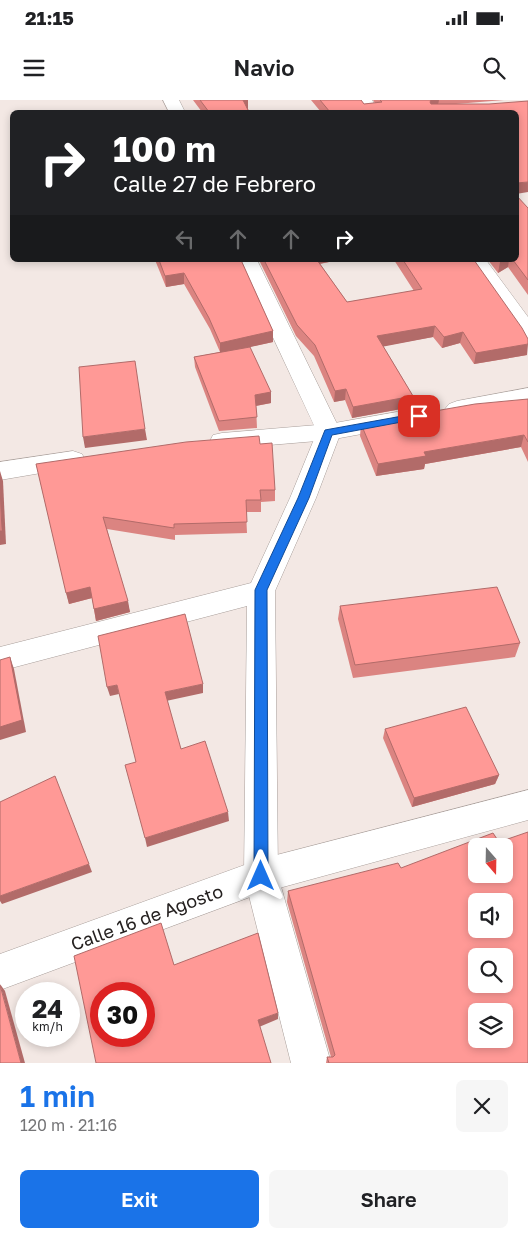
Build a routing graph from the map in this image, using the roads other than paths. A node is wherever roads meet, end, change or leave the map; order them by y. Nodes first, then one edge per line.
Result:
1 (248, 262) edge
2 (477, 262) edge
3 (528, 332) edge
4 (528, 396) edge
5 (328, 432) junction
6 (196, 443) edge
7 (100, 456) edge
8 (0, 471) edge
9 (261, 590) junction
10 (0, 659) edge
11 (528, 805) edge
12 (261, 876) junction
13 (0, 972) edge
14 (311, 1063) edge

1 - 5 street
2 - 3 street
4 - 5 street
5 - 6 street
5 - 9 street
7 - 8 street
9 - 10 street
9 - 12 street
11 - 12 street, Calle 16 de Agosto
12 - 13 street, Calle 16 de Agosto
12 - 14 street

